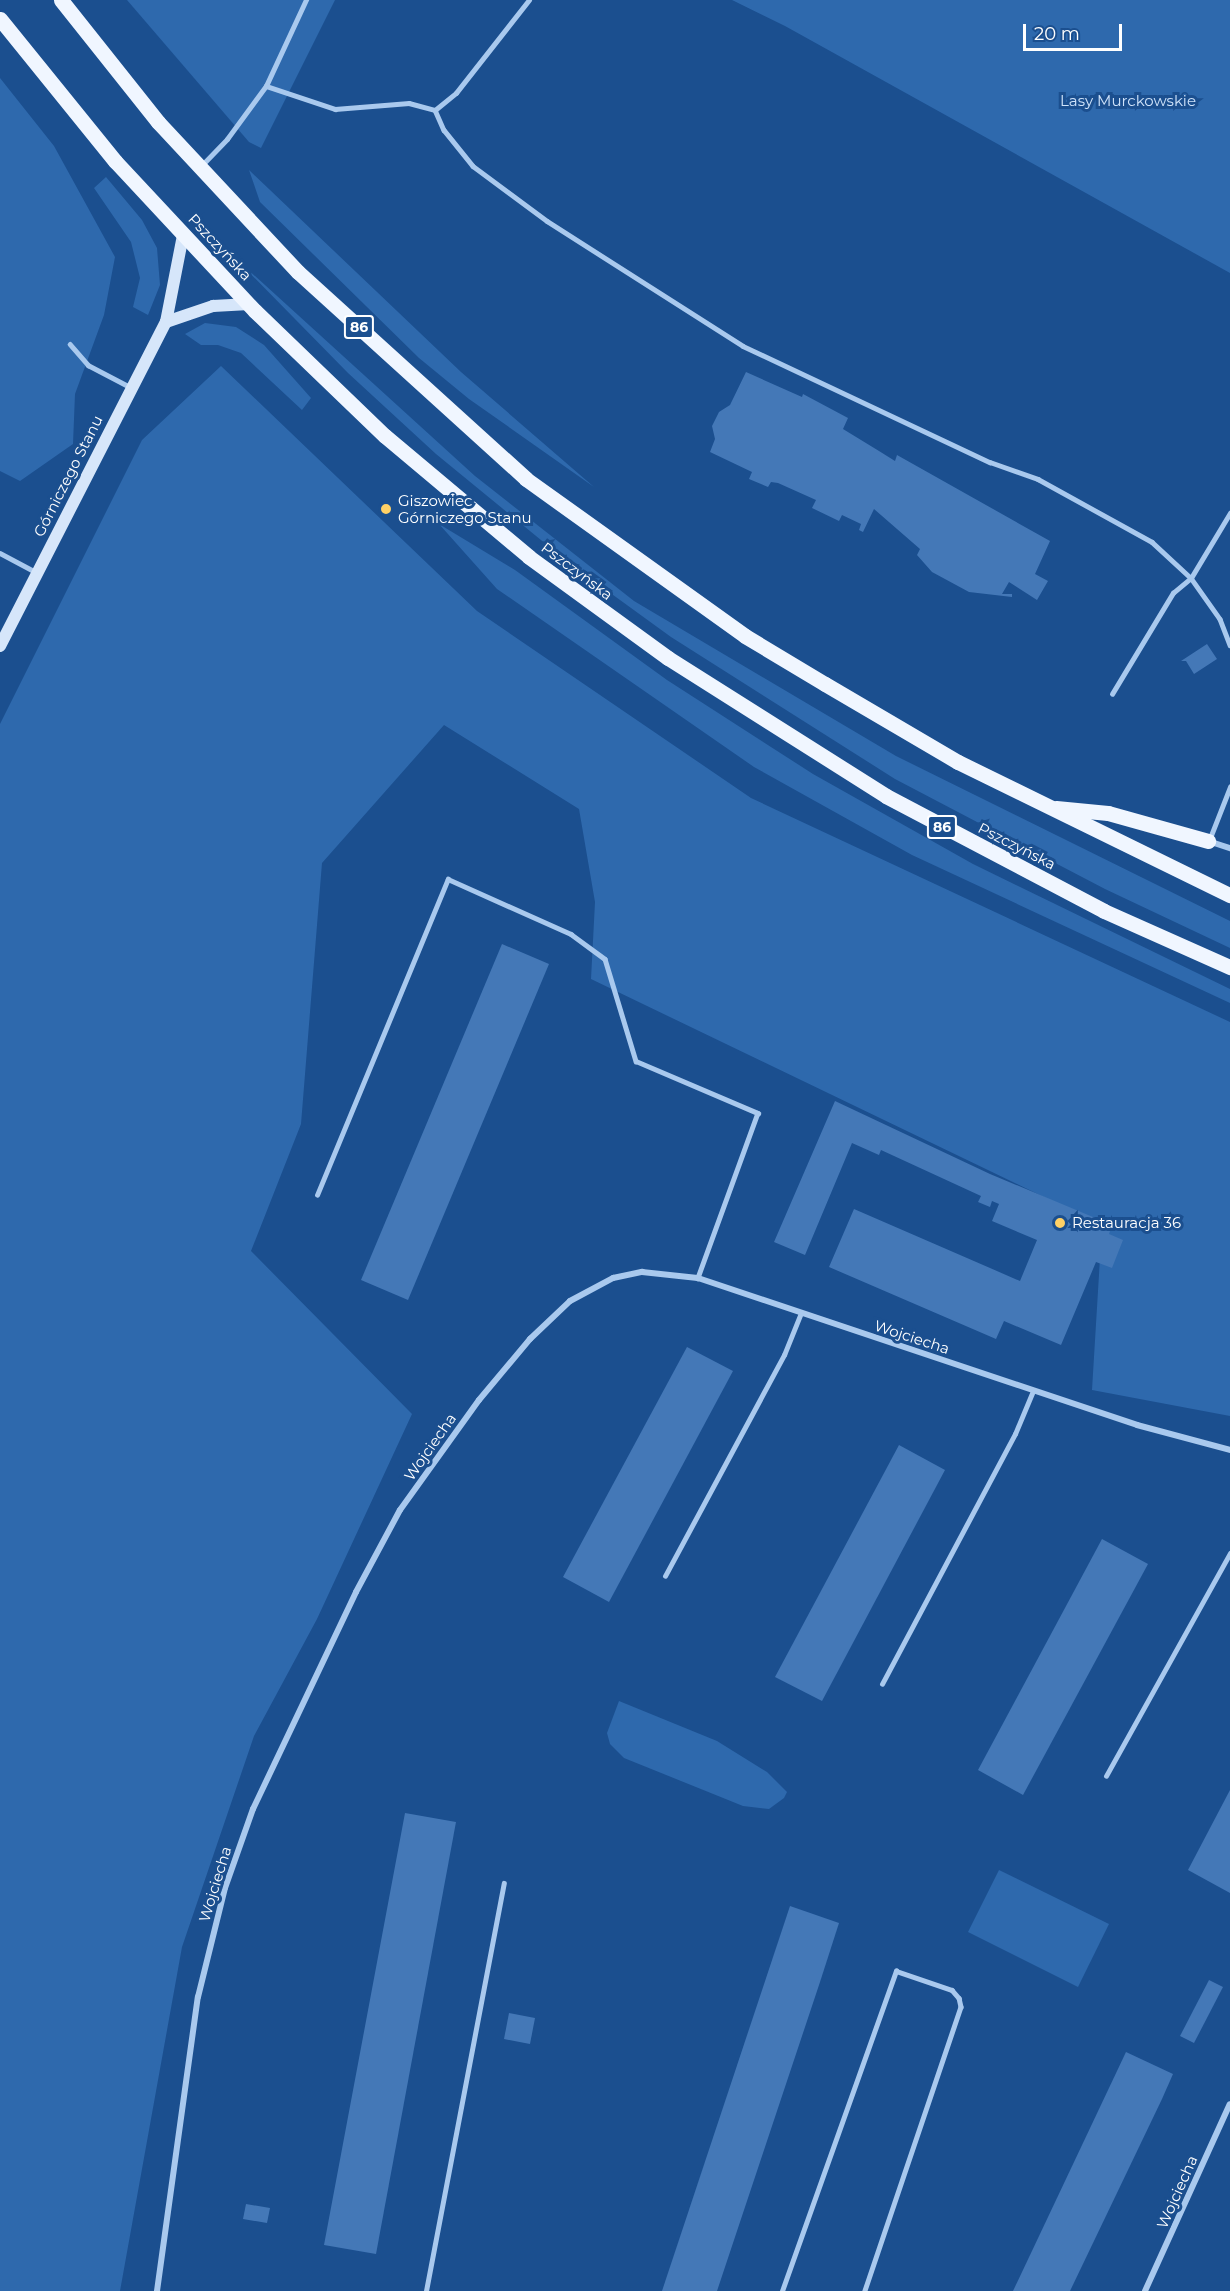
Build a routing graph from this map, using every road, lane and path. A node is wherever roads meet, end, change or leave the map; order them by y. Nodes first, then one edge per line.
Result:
1 (61, 0) edge
2 (306, 0) edge
3 (529, 0) edge
4 (0, 19) edge
5 (266, 86) junction
6 (435, 110) junction
7 (200, 167) junction
8 (183, 235) junction
9 (249, 304) junction
10 (166, 321) junction
11 (70, 344) dead end
12 (130, 387) junction
13 (1230, 513) edge
14 (0, 554) edge
15 (35, 572) junction
16 (1191, 578) junction
17 (1230, 642) edge
18 (0, 646) edge
19 (1112, 694) dead end
20 (1230, 787) edge
21 (1044, 806) junction
22 (1208, 841) junction
23 (1230, 848) edge
24 (1230, 895) edge
25 (1230, 967) edge
26 (317, 1195) dead end
27 (698, 1278) junction
28 (801, 1313) junction
29 (1033, 1390) junction
30 (1230, 1450) edge
31 (1230, 1553) edge
32 (665, 1576) dead end
33 (882, 1684) dead end
34 (1106, 1776) dead end
35 (504, 1883) dead end
36 (1230, 2104) edge
37 (157, 2291) edge
38 (426, 2291) edge
39 (782, 2291) edge
40 (866, 2291) edge
41 (1145, 2291) edge

1 - 7 main road, 86
2 - 5 lane
3 - 6 lane
4 - 8 main road, Pszczyńska / 86
5 - 6 lane
5 - 7 lane
6 - 16 lane
7 - 21 main road, 86
8 - 9 main road, Pszczyńska / 86
8 - 10 street, Górniczego Stanu
9 - 10 street
9 - 25 main road, Pszczyńska / 86
10 - 12 street, Górniczego Stanu
11 - 12 lane
12 - 15 street, Górniczego Stanu
13 - 16 lane
14 - 15 lane
15 - 18 street, Górniczego Stanu
16 - 17 lane
16 - 19 lane
20 - 22 lane
21 - 22 main road
21 - 24 main road, 86
22 - 23 street
26 - 27 lane
27 - 28 street, Wojciecha
27 - 37 street, Wojciecha
28 - 29 street, Wojciecha
28 - 32 lane
29 - 30 street, Wojciecha
29 - 33 lane
31 - 34 lane
35 - 38 lane
36 - 41 street, Wojciecha
39 - 40 lane

